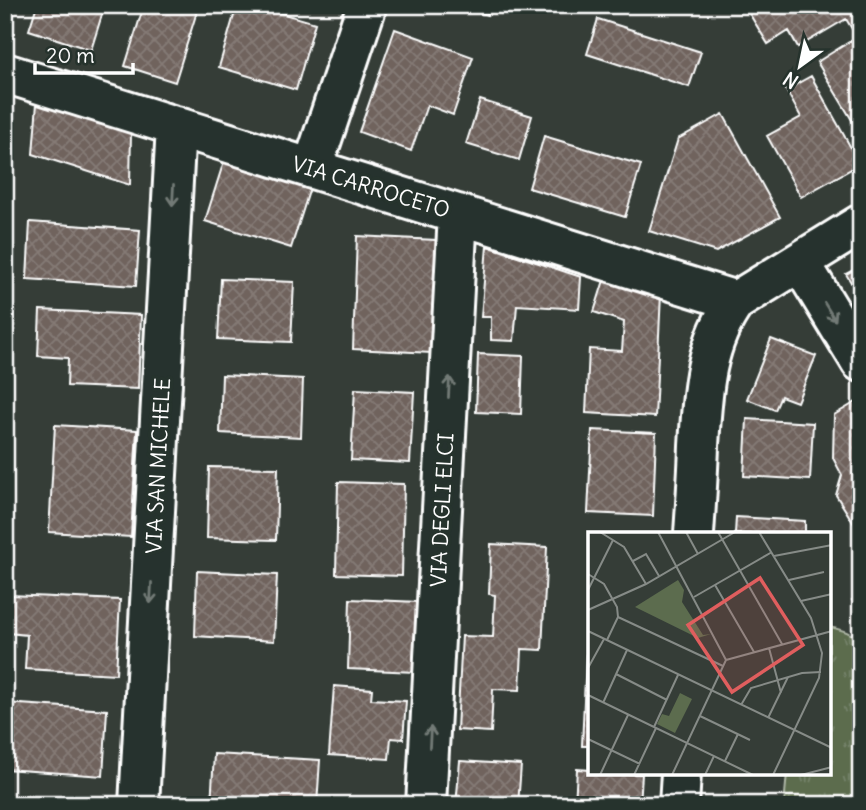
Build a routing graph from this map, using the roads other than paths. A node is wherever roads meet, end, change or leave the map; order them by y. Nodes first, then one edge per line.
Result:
1 (367, 5) edge
2 (5, 73) edge
3 (176, 127) junction
4 (312, 169) junction
5 (458, 214) junction
6 (861, 224) edge
7 (800, 262) junction
8 (736, 301) junction
9 (861, 362) edge
10 (694, 532) edge
11 (681, 775) edge
12 (139, 805) edge
13 (426, 805) edge
14 (679, 805) edge

1 - 4 street
2 - 3 street, VIA CARROCETO
3 - 4 street, VIA CARROCETO
3 -> 12 street, VIA SAN MICHELE
4 - 5 street, VIA CARROCETO
5 - 8 street, VIA CARROCETO
13 -> 5 street, VIA DEGLI ELCI
6 - 7 street
7 - 8 street
7 -> 9 street
8 - 10 street
11 - 14 street

